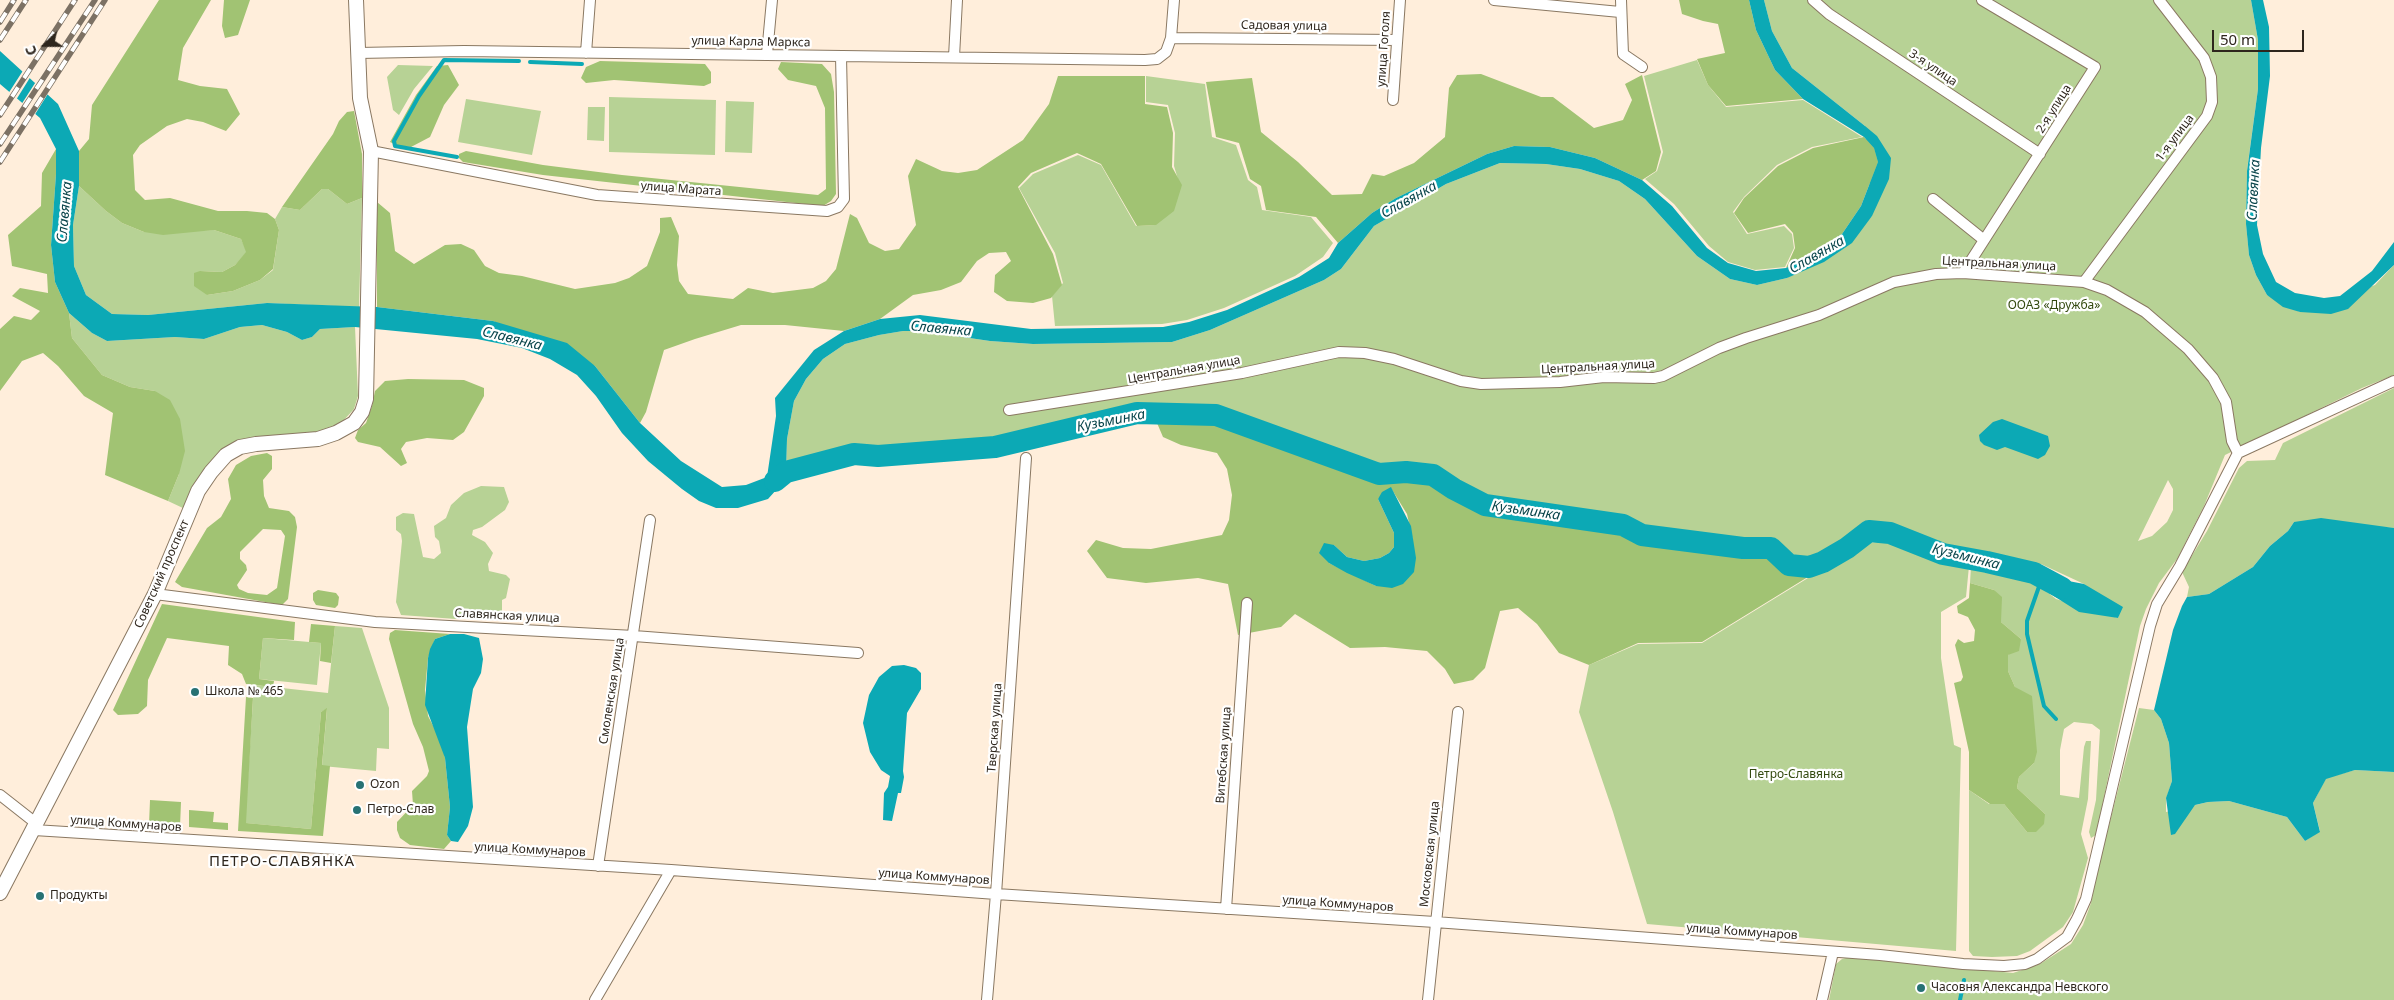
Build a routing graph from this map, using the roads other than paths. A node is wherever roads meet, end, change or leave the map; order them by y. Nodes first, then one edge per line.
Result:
1 (356, 0) edge
2 (590, 0) edge
3 (772, 0) edge
4 (957, 0) edge
5 (1174, 0) edge
6 (1400, 0) edge
7 (1494, 0) edge
8 (1621, 0) edge
9 (1813, 0) edge
10 (1982, 0) edge
11 (2159, 0) edge
12 (1620, 12) junction
13 (1171, 38) junction
14 (1397, 40) junction
15 (358, 53) junction
16 (586, 53) junction
17 (767, 54) junction
18 (841, 56) junction
19 (954, 57) junction
20 (1642, 67) dead end
21 (1393, 100) dead end
22 (371, 151) junction
23 (2040, 154) junction
24 (1933, 199) dead end
25 (1984, 240) junction
26 (1963, 273) junction
27 (2084, 282) junction
28 (2394, 381) edge
29 (1009, 410) dead end
30 (2238, 453) junction
31 (1026, 458) dead end
32 (650, 520) dead end
33 (156, 594) junction
34 (1247, 603) dead end
35 (634, 636) junction
36 (858, 653) dead end
37 (1458, 712) dead end
38 (0, 795) edge
39 (36, 827) junction
40 (598, 866) junction
41 (671, 870) junction
42 (0, 893) edge
43 (996, 894) junction
44 (1226, 909) junction
45 (1435, 922) junction
46 (1833, 952) junction
47 (595, 1000) edge
48 (986, 1000) edge
49 (1428, 1000) edge
50 (1822, 1000) edge

1 - 15 street
2 - 16 street
3 - 17 street
4 - 19 street
5 - 13 street
6 - 14 street, улица Гоголя
7 - 12 street
8 - 12 street
9 - 23 street, 3-я улица
10 - 23 street, 2-я улица
11 - 27 street, 1-я улица
12 - 20 street
13 - 14 street, Садовая улица
13 - 19 street, улица Карла Маркса
14 - 21 street, улица Гоголя
15 - 16 street, улица Карла Маркса
15 - 22 street
16 - 17 street, улица Карла Маркса
17 - 18 street, улица Карла Маркса
18 - 19 street, улица Карла Маркса
18 - 22 street, улица Марата
22 - 33 street, Советский проспект
23 - 25 street, 2-я улица
24 - 25 street
25 - 26 street, 2-я улица
26 - 27 street, Центральная улица
26 - 29 street, Центральная улица
27 - 30 street, Центральная улица
28 - 30 street
30 - 46 street, улица Коммунаров
31 - 43 street, Тверская улица
32 - 35 street, Смоленская улица
33 - 35 street, Славянская улица
33 - 39 street, Советский проспект
34 - 44 street, Витебская улица
35 - 36 street, Славянская улица
35 - 40 street, Смоленская улица
37 - 45 street, Московская улица
38 - 39 street
39 - 40 street, улица Коммунаров
39 - 42 street, Советский проспект
40 - 41 street, улица Коммунаров
41 - 43 street, улица Коммунаров
41 - 47 street
43 - 44 street, улица Коммунаров
43 - 48 street, Тверская улица
44 - 45 street, улица Коммунаров
45 - 46 street, улица Коммунаров
45 - 49 street, Московская улица
46 - 50 street

